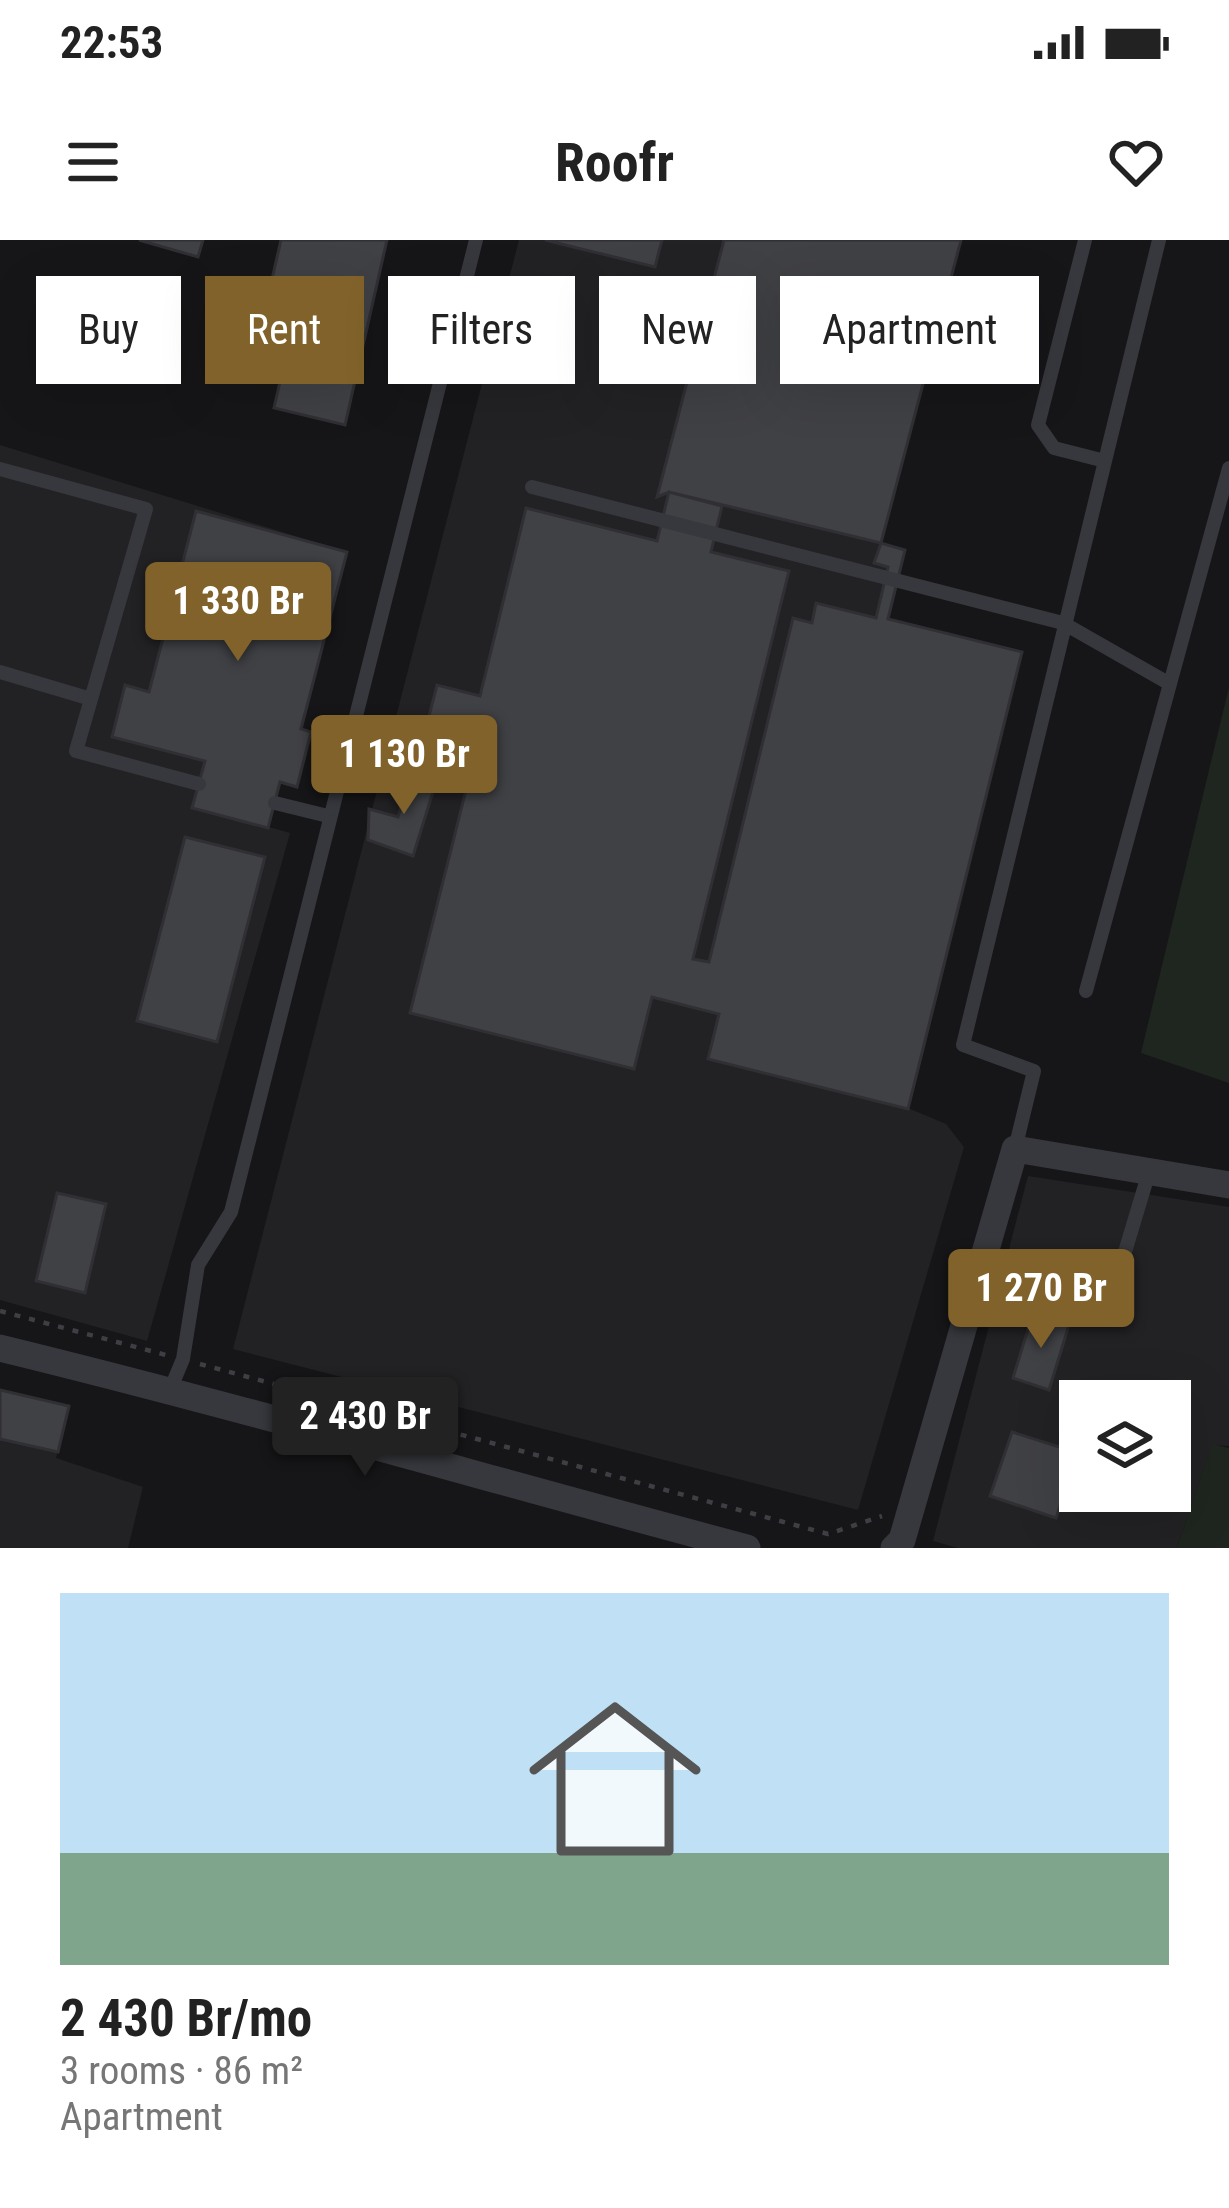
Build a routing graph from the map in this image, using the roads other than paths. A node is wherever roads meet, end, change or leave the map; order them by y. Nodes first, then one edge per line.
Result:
1 (476, 240) edge
2 (1085, 240) edge
3 (1159, 240) edge
4 (1105, 460) junction
5 (1229, 468) edge
6 (0, 470) edge
7 (532, 487) dead end
8 (1063, 623) junction
9 (0, 672) edge
10 (1170, 684) junction
11 (91, 699) junction
12 (199, 784) dead end
13 (275, 803) dead end
14 (328, 816) junction
15 (1086, 991) dead end
16 (1016, 1149) junction
17 (1149, 1172) junction
18 (1229, 1185) edge
19 (1112, 1295) dead end
20 (0, 1348) edge
21 (170, 1390) junction
22 (747, 1548) edge
23 (894, 1548) edge

1 - 14 lane
2 - 4 lane
3 - 4 lane
4 - 8 lane
5 - 10 lane
6 - 11 lane
7 - 8 lane
8 - 10 lane
8 - 16 lane
9 - 11 lane
10 - 15 lane
11 - 12 lane
13 - 14 lane
14 - 21 lane
16 - 17 street
16 - 23 street
17 - 18 street
17 - 19 lane
20 - 21 street
21 - 22 street

